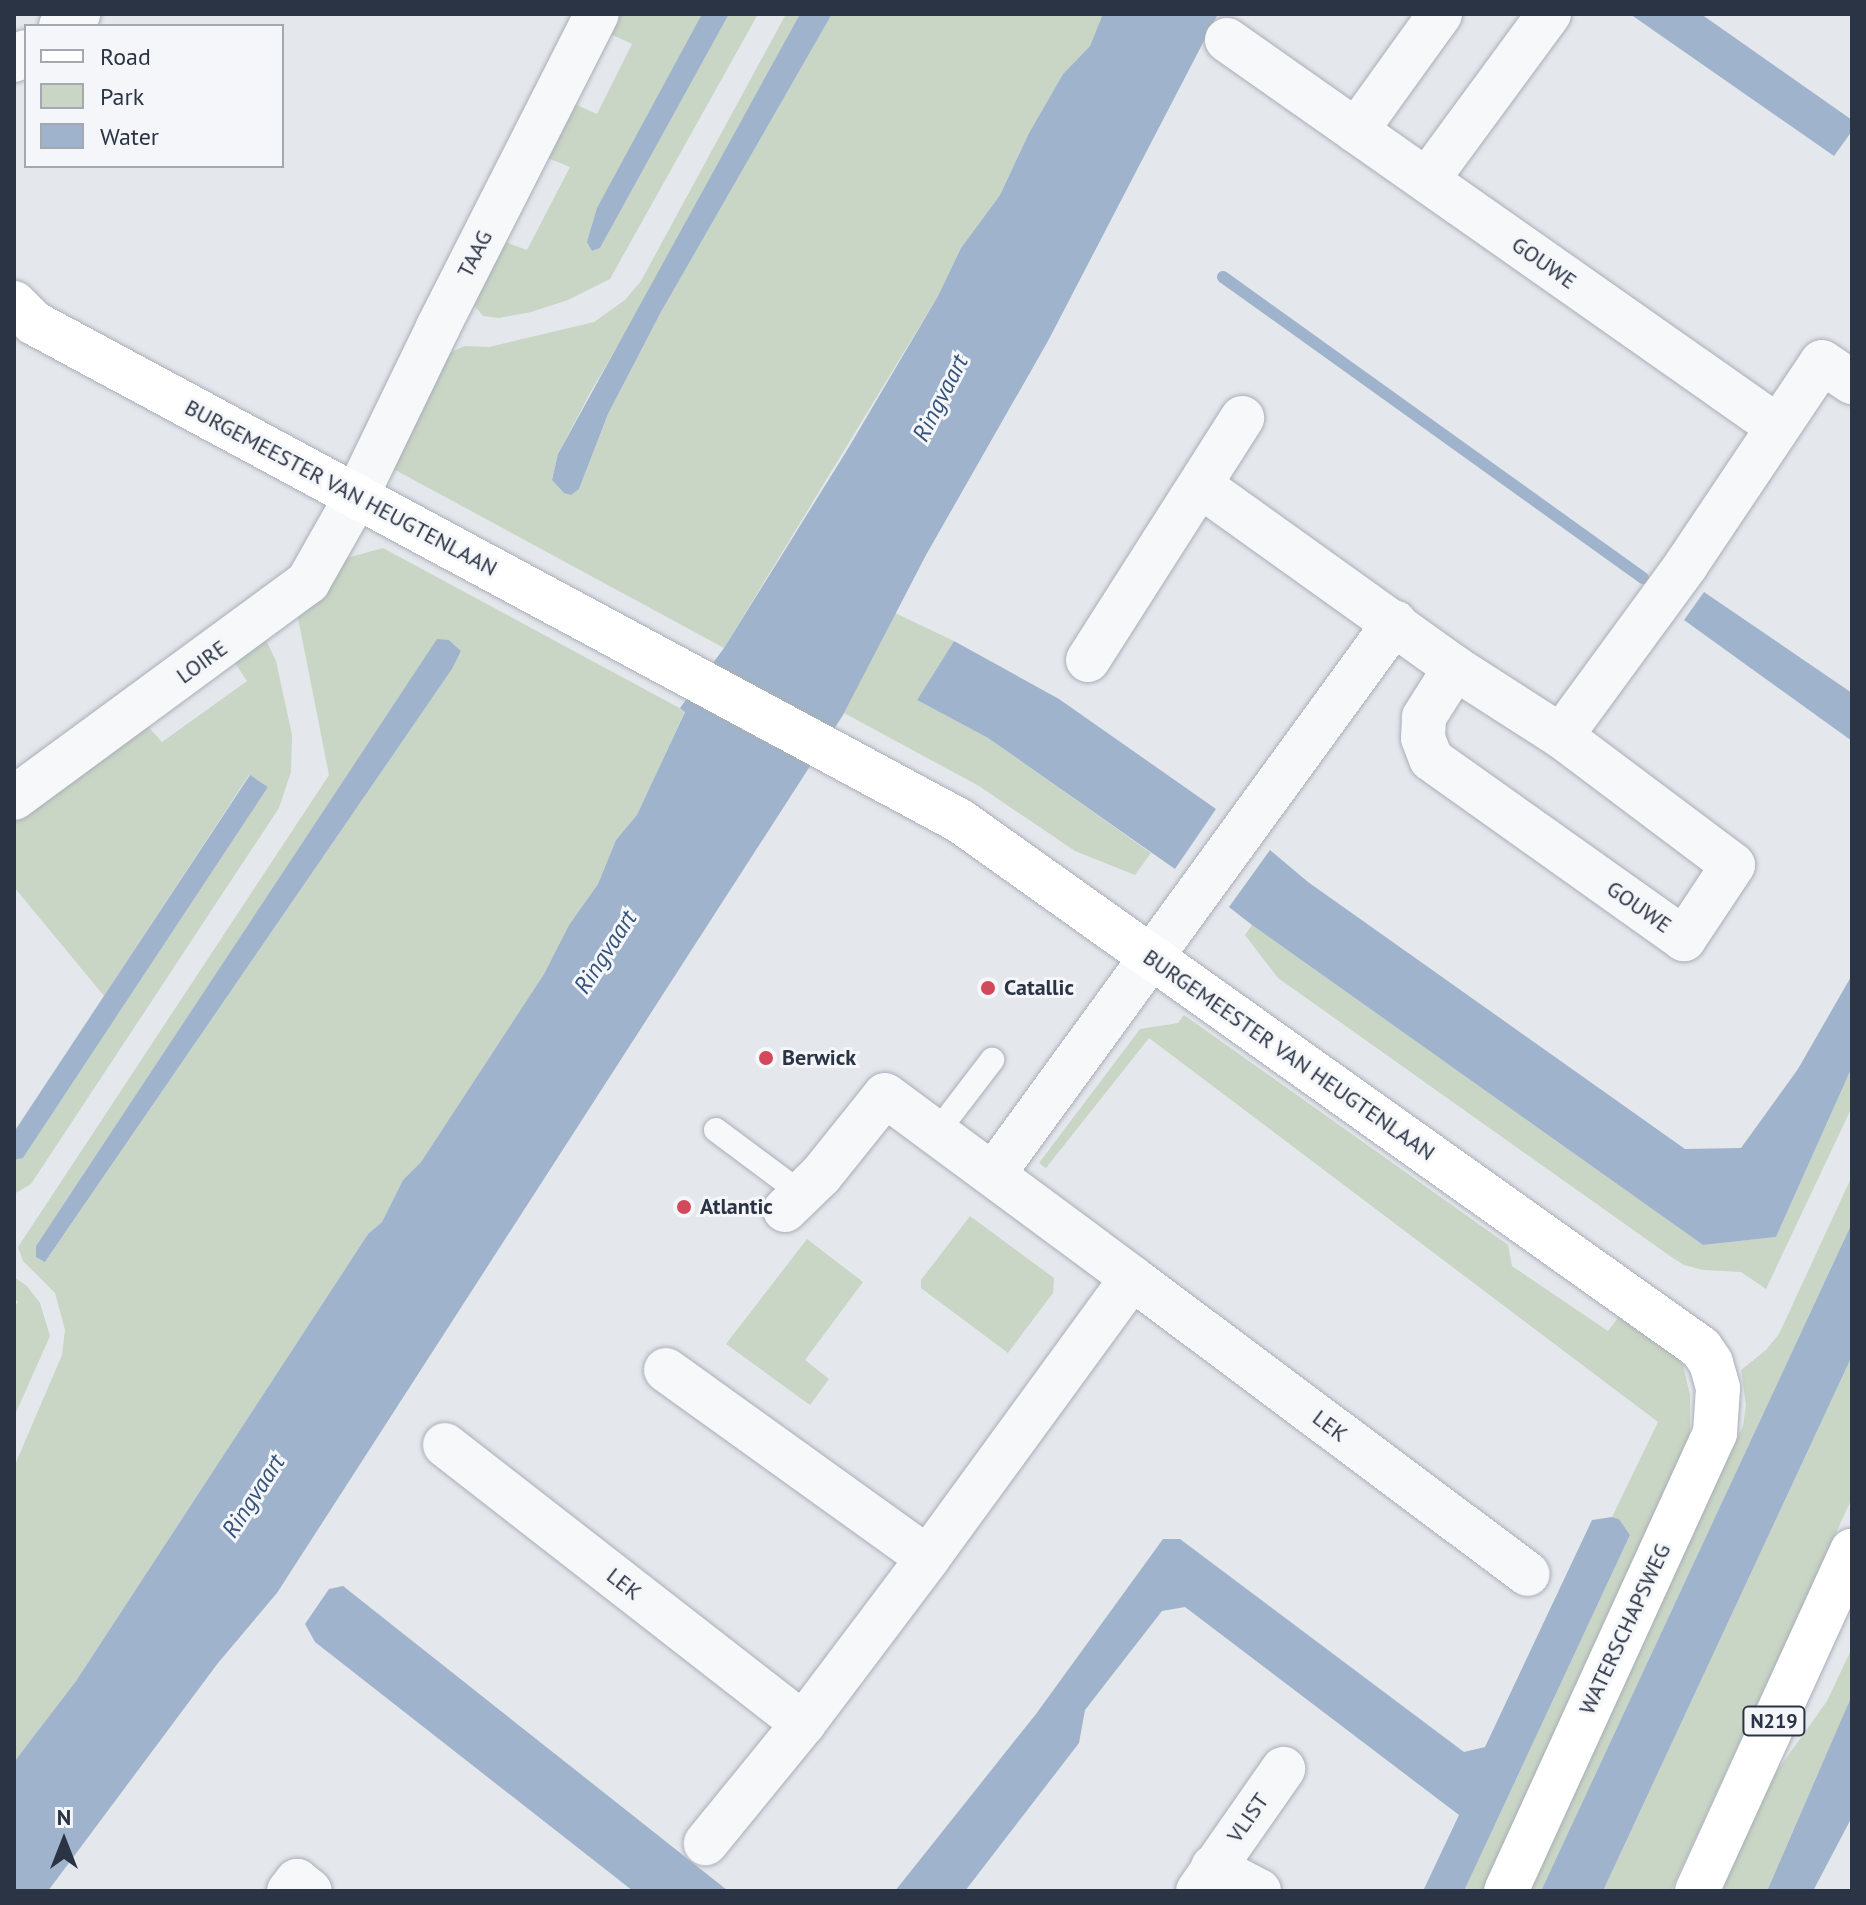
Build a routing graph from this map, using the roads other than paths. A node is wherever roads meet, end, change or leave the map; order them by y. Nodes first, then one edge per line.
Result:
1 (597, 14) edge
2 (1440, 14) edge
3 (1549, 14) edge
4 (1227, 40) dead end
5 (1356, 131) junction
6 (1427, 180) junction
7 (14, 303) edge
8 (1852, 382) edge
9 (1242, 418) dead end
10 (1778, 427) junction
11 (1201, 486) junction
12 (356, 497) junction
13 (1395, 622) junction
14 (1088, 660) dead end
15 (1455, 668) junction
16 (1561, 736) junction
17 (14, 798) edge
18 (1152, 958) junction
19 (992, 1060) dead end
20 (718, 1128) dead end
21 (937, 1132) junction
22 (994, 1173) junction
23 (794, 1202) joint
24 (1132, 1278) junction
25 (1711, 1363) joint
26 (666, 1370) dead end
27 (445, 1445) dead end
28 (1852, 1551) edge
29 (928, 1558) junction
30 (1528, 1574) dead end
31 (803, 1724) junction
32 (1283, 1769) dead end
33 (706, 1843) dead end
34 (1206, 1879) edge
35 (289, 1891) edge
36 (310, 1891) edge
37 (1259, 1891) edge
38 (1506, 1891) edge
39 (1697, 1891) edge

1 - 12 street, TAAG
2 - 5 street
3 - 6 street
4 - 5 street, GOUWE
5 - 6 street, GOUWE
6 - 10 street, GOUWE
7 - 12 street, BURGEMEESTER VAN HEUGTENLAAN
8 - 10 street
9 - 11 street
10 - 16 street
11 - 13 street, GOUWE
11 - 14 street
12 - 17 street, LOIRE
12 - 18 street, BURGEMEESTER VAN HEUGTENLAAN
13 - 15 street, GOUWE
13 - 18 street
15 - 16 street, GOUWE
15 - 16 street, GOUWE
18 - 22 street
18 - 25 street, BURGEMEESTER VAN HEUGTENLAAN
19 - 21 lane
20 - 23 lane
21 - 22 street, LEK
21 - 23 street, LEK
22 - 24 street, LEK
24 - 29 street
24 - 30 street, LEK
25 - 38 street, WATERSCHAPSWEG
26 - 29 street
27 - 31 street, LEK
28 - 39 street, N219
29 - 31 street
31 - 33 street
32 - 34 street, VLIST
34 - 37 street, VLIST
35 - 36 street

